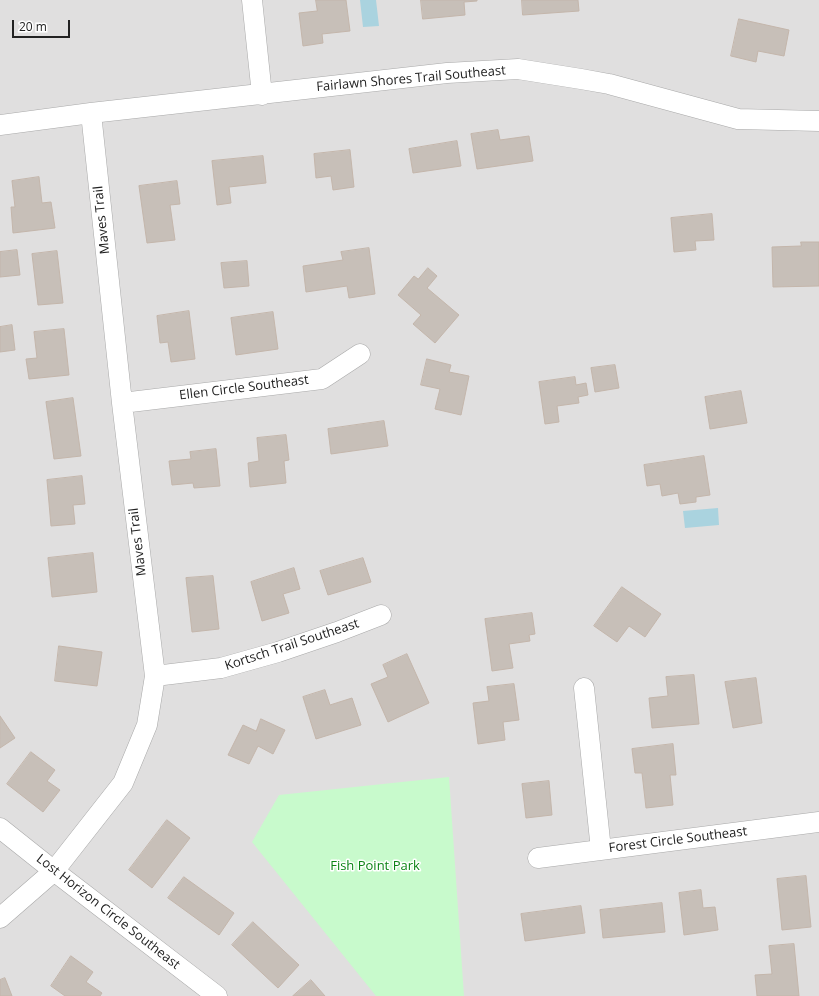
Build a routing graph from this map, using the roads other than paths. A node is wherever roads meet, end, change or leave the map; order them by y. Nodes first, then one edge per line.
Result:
1 (252, 0) edge
2 (262, 94) junction
3 (91, 113) junction
4 (819, 121) edge
5 (0, 125) edge
6 (360, 354) dead end
7 (122, 403) junction
8 (381, 615) dead end
9 (155, 676) junction
10 (584, 688) dead end
11 (819, 822) edge
12 (0, 828) edge
13 (601, 850) junction
14 (538, 858) dead end
15 (54, 871) junction
16 (0, 918) edge
17 (216, 996) edge

1 - 2 street
2 - 3 street, Fairlawn Shores Trail Southeast
2 - 4 street, Fairlawn Shores Trail Southeast
3 - 5 street, Fairlawn Shores Trail Southeast
3 - 7 street, Maves Trail
6 - 7 street, Ellen Circle Southeast
7 - 9 street, Maves Trail
8 - 9 street, Kortsch Trail Southeast
9 - 15 street, Maves Trail
10 - 13 street
11 - 13 street, Forest Circle Southeast
12 - 15 street, Lost Horizon Circle Southeast
13 - 14 street, Forest Circle Southeast
15 - 16 street, Maves Trail
15 - 17 street, Lost Horizon Circle Southeast

